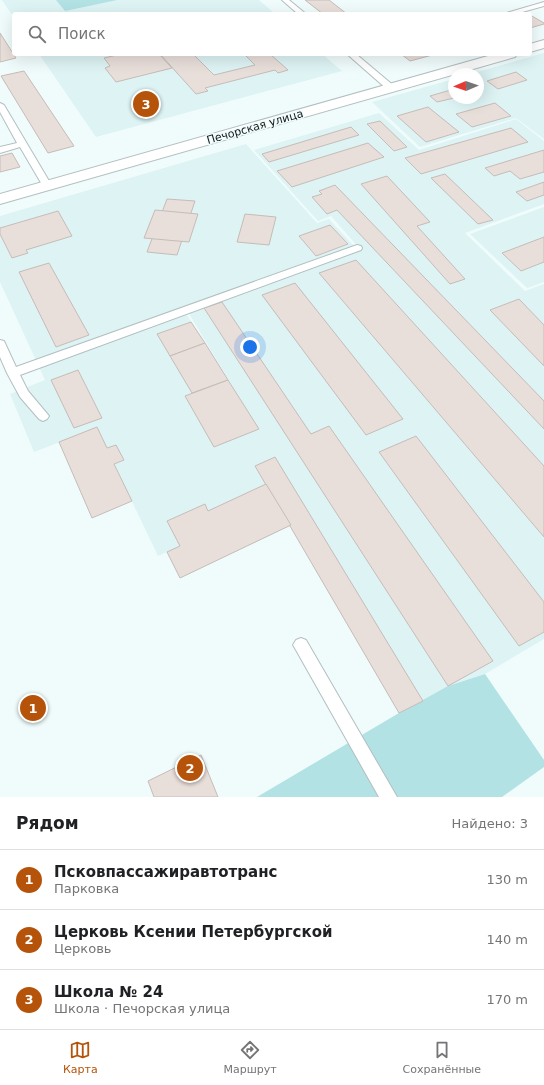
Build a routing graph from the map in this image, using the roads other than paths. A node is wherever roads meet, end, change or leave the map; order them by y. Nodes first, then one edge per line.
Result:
1 (285, 0) edge
2 (544, 4) edge
3 (300, 12) edge
4 (514, 12) edge
5 (544, 44) edge
6 (532, 47) edge
7 (353, 56) edge
8 (503, 56) edge
9 (392, 88) junction
10 (0, 106) edge
11 (22, 144) junction
12 (0, 150) edge
13 (47, 186) junction
14 (0, 199) edge
15 (357, 248) dead end
16 (0, 344) edge
17 (13, 373) junction
18 (42, 416) dead end
19 (302, 646) dead end
20 (388, 797) edge

1 - 3 lane
2 - 4 lane
5 - 6 street
7 - 9 lane
8 - 9 street, Печорская улица
9 - 13 street, Печорская улица
10 - 11 lane
11 - 12 lane
11 - 13 lane
13 - 14 street, Печорская улица
15 - 17 lane
16 - 17 lane
17 - 18 lane
19 - 20 lane

